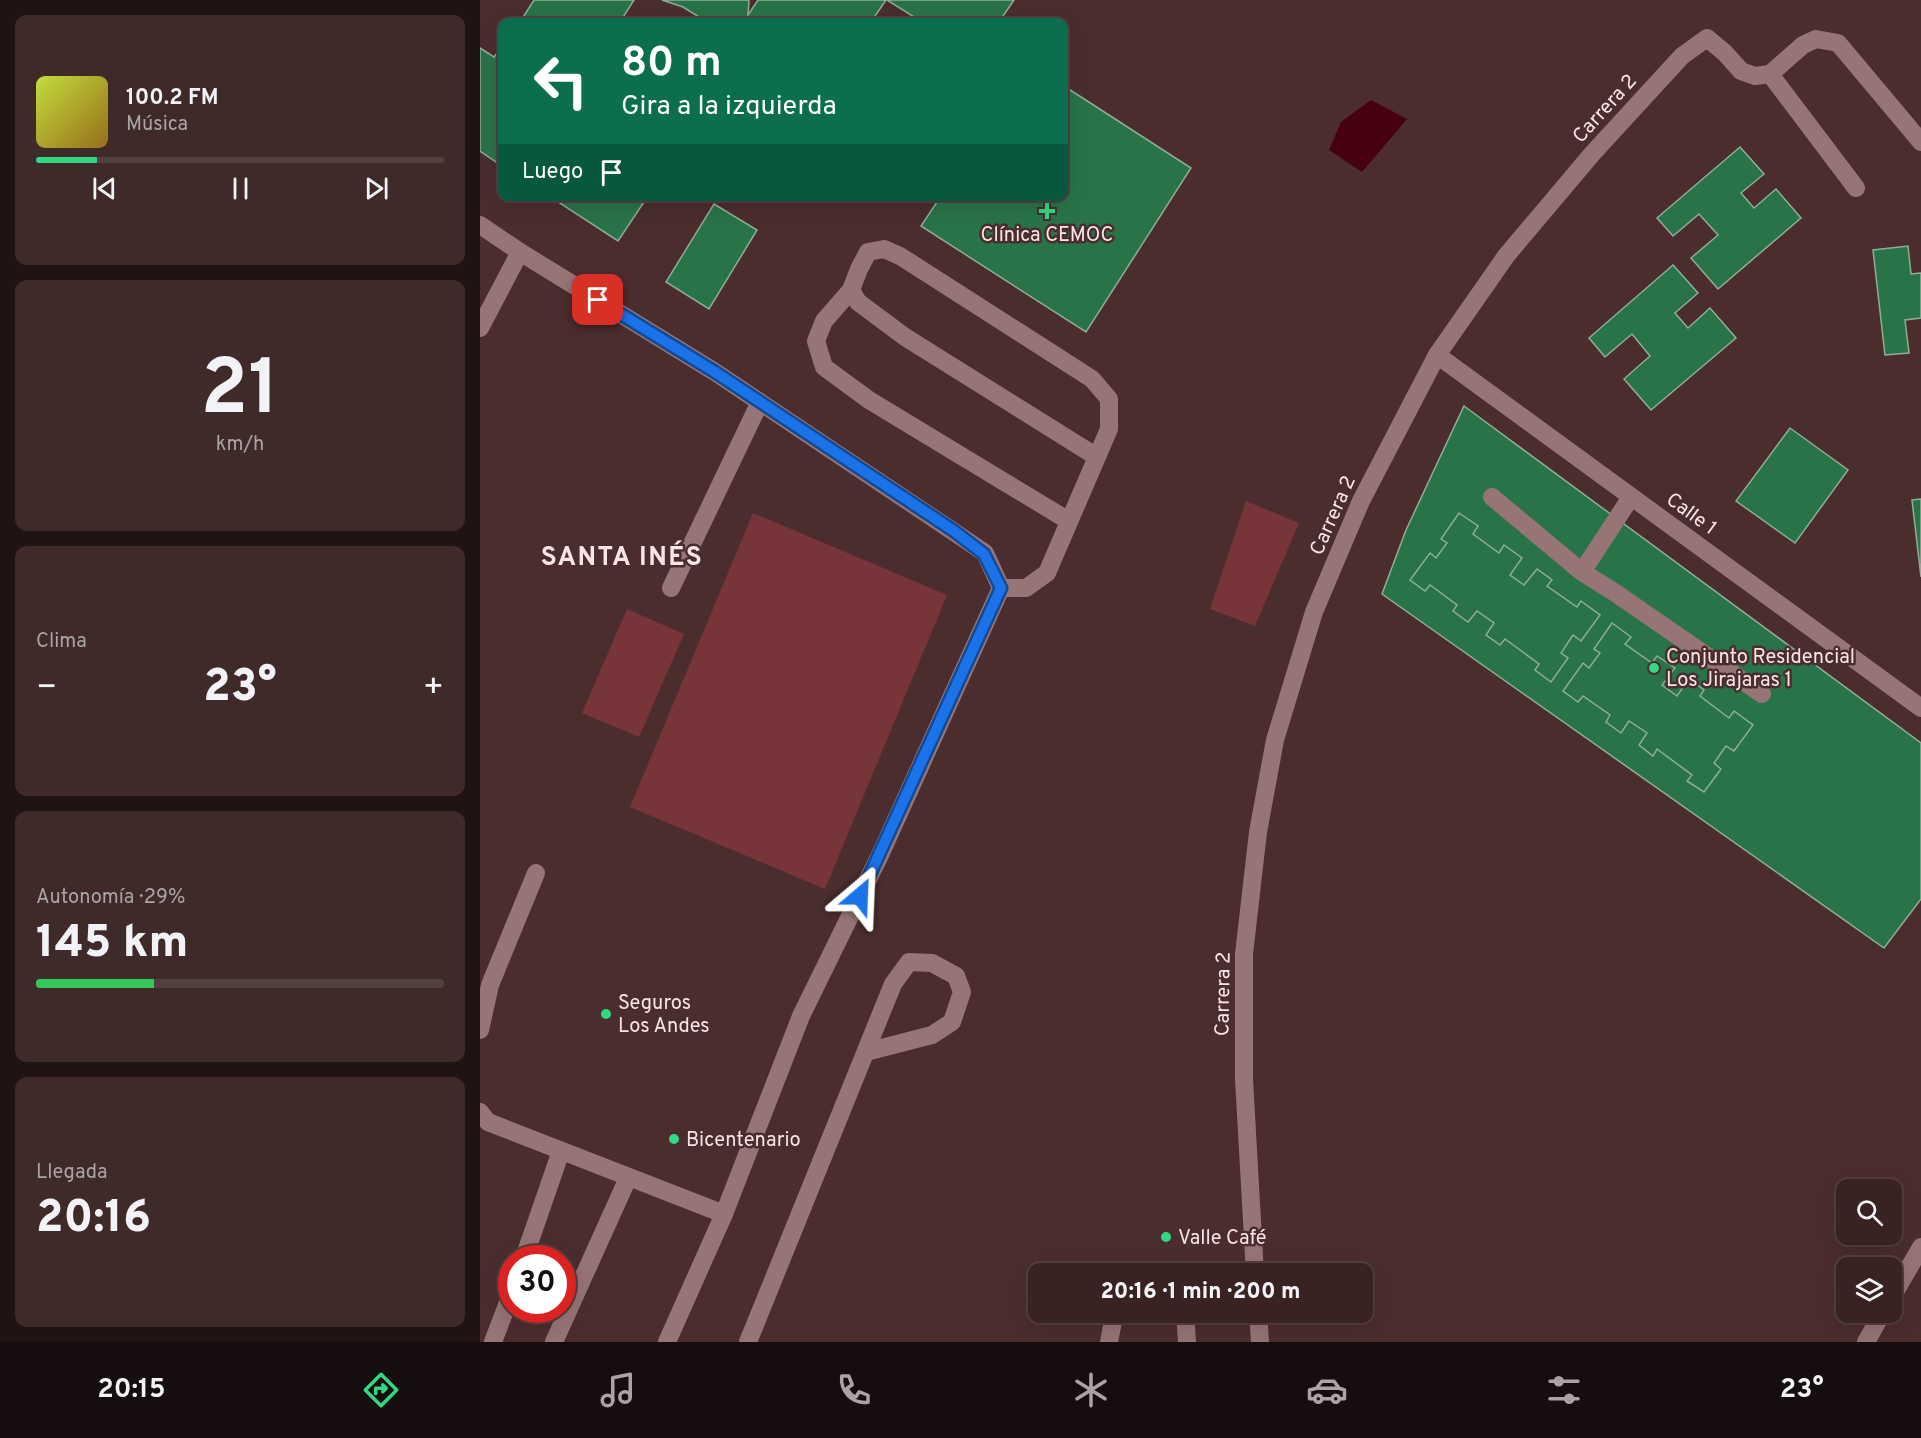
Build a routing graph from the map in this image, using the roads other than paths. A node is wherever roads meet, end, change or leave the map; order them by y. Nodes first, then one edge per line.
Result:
1 (1770, 74) junction
2 (1921, 142) edge
3 (1856, 188) dead end
4 (480, 225) edge
5 (520, 252) junction
6 (850, 290) junction
7 (481, 322) edge
8 (1437, 355) junction
9 (760, 402) junction
10 (1097, 457) junction
11 (1492, 496) dead end
12 (1631, 497) junction
13 (1070, 520) junction
14 (1582, 572) junction
15 (671, 588) dead end
16 (1001, 588) junction
17 (1762, 694) dead end
18 (1921, 708) edge
19 (536, 873) dead end
20 (480, 1030) edge
21 (866, 1052) junction
22 (480, 1112) edge
23 (561, 1151) junction
24 (628, 1178) junction
25 (724, 1214) junction
26 (528, 1245) edge
27 (1918, 1258) edge
28 (1254, 1263) edge
29 (1902, 1282) edge
30 (500, 1323) edge
31 (1113, 1323) edge
32 (1186, 1323) edge
33 (1258, 1323) edge
34 (1877, 1323) edge
35 (493, 1342) edge
36 (554, 1342) edge
37 (667, 1342) edge
38 (748, 1342) edge
39 (1109, 1342) edge
40 (1187, 1342) edge
41 (1260, 1342) edge
42 (1866, 1342) edge

1 - 2 street
1 - 3 street
1 - 8 street, Carrera 2
4 - 5 street
5 - 7 street
5 - 9 street
6 - 10 street
6 - 10 street
6 - 13 street
8 - 12 street, Calle 1
8 - 28 street, Carrera 2
9 - 15 street
9 - 16 street
10 - 13 street
11 - 14 street
12 - 14 street
12 - 18 street, Calle 1
13 - 16 street
14 - 17 street
16 - 25 street
19 - 20 street
21 - 21 street
21 - 38 street
22 - 23 street
23 - 24 street
23 - 26 street
24 - 25 street
24 - 36 street
25 - 37 street
27 - 29 street
30 - 35 street
31 - 39 street
32 - 40 street
33 - 41 street
34 - 42 street

